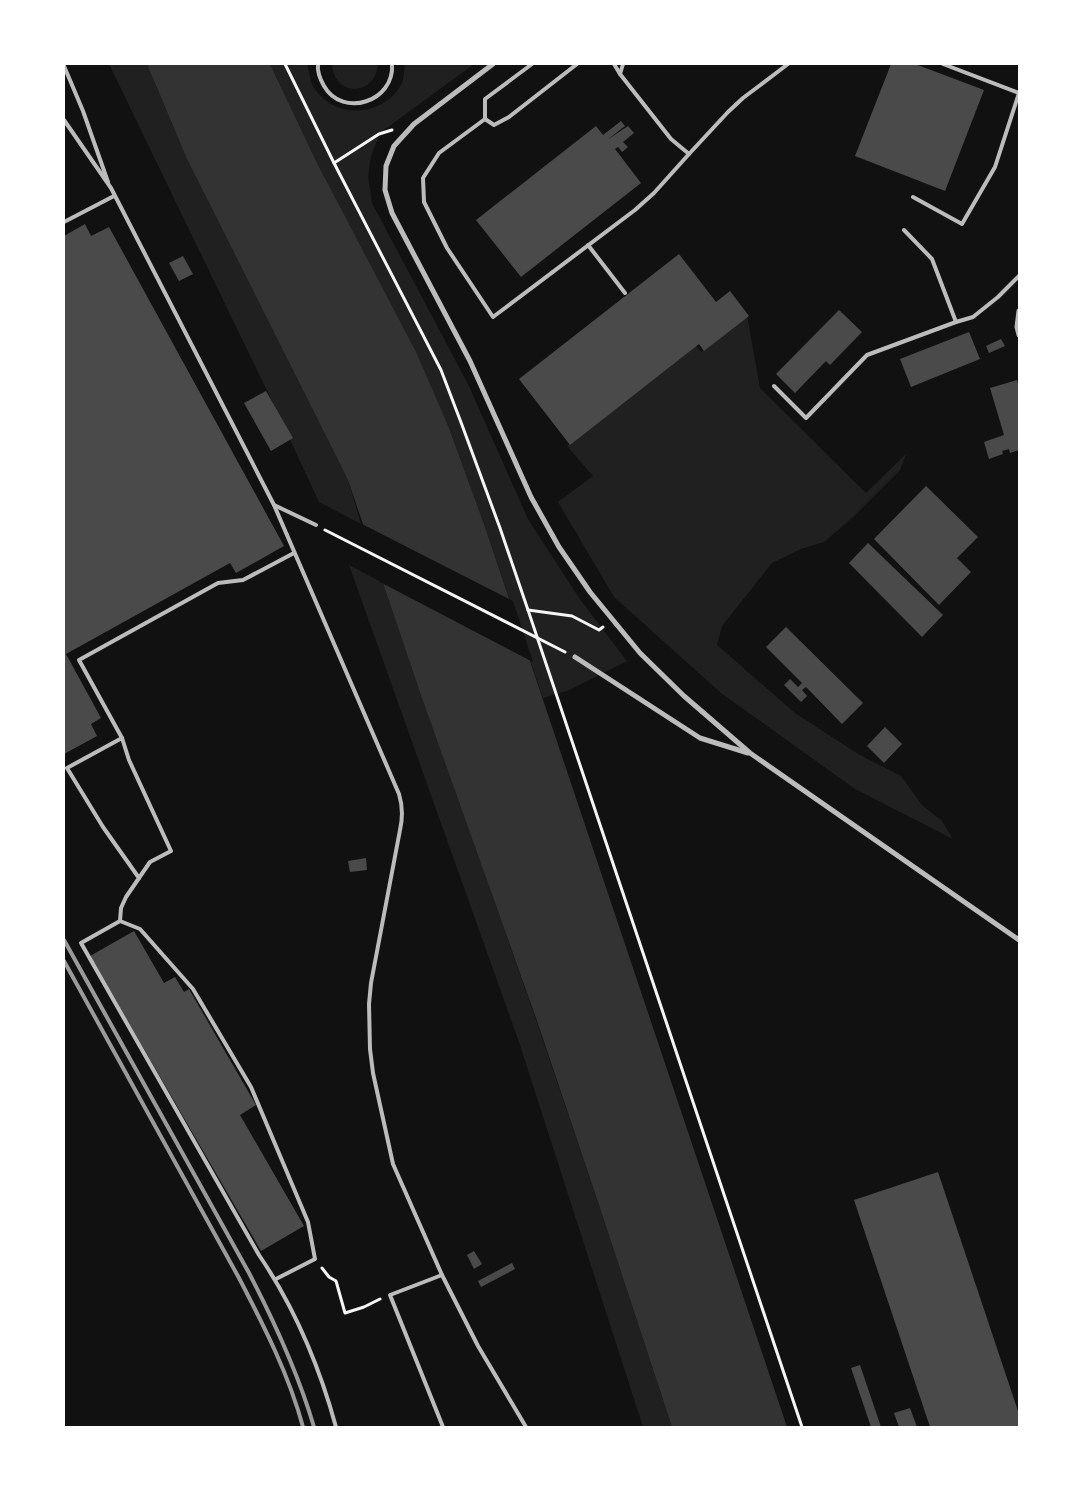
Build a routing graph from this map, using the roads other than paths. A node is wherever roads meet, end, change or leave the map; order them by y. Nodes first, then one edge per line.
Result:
1 (318, 64) edge
2 (392, 64) edge
3 (493, 64) edge
4 (532, 64) edge
5 (577, 64) edge
6 (614, 64) edge
7 (623, 64) edge
8 (788, 64) edge
9 (943, 64) edge
10 (64, 66) edge
11 (620, 74) junction
12 (1019, 93) edge
13 (485, 119) junction
14 (64, 120) edge
15 (689, 154) junction
16 (110, 188) junction
17 (114, 196) junction
18 (913, 197) dead end
19 (64, 222) edge
20 (904, 230) dead end
21 (588, 245) junction
22 (1019, 276) edge
23 (625, 293) dead end
24 (1019, 311) edge
25 (956, 322) junction
26 (1019, 335) edge
27 (774, 386) dead end
28 (274, 505) junction
29 (316, 525) road end
30 (294, 553) junction
31 (575, 657) road end
32 (122, 738) junction
33 (750, 754) junction
34 (65, 769) edge
35 (139, 878) junction
36 (120, 921) junction
37 (1019, 940) edge
38 (442, 1276) junction
39 (276, 1279) junction
40 (336, 1427) edge
41 (443, 1427) edge
42 (526, 1427) edge

1 - 2 lane
3 - 33 street
4 - 13 lane
5 - 13 lane
6 - 11 lane
7 - 11 lane
8 - 15 lane
9 - 12 lane
10 - 16 lane
11 - 15 lane
12 - 18 lane
13 - 21 lane
14 - 16 lane
15 - 21 lane
16 - 17 lane
17 - 19 lane
17 - 28 lane
20 - 25 lane
21 - 23 lane
22 - 25 lane
24 - 26 street
25 - 27 lane
28 - 29 lane
28 - 30 lane
30 - 32 lane
30 - 38 lane
31 - 33 street
32 - 34 lane
32 - 35 lane
33 - 37 street
34 - 35 lane
35 - 36 lane
36 - 39 lane
36 - 39 lane
38 - 41 lane
38 - 42 lane
39 - 40 lane

